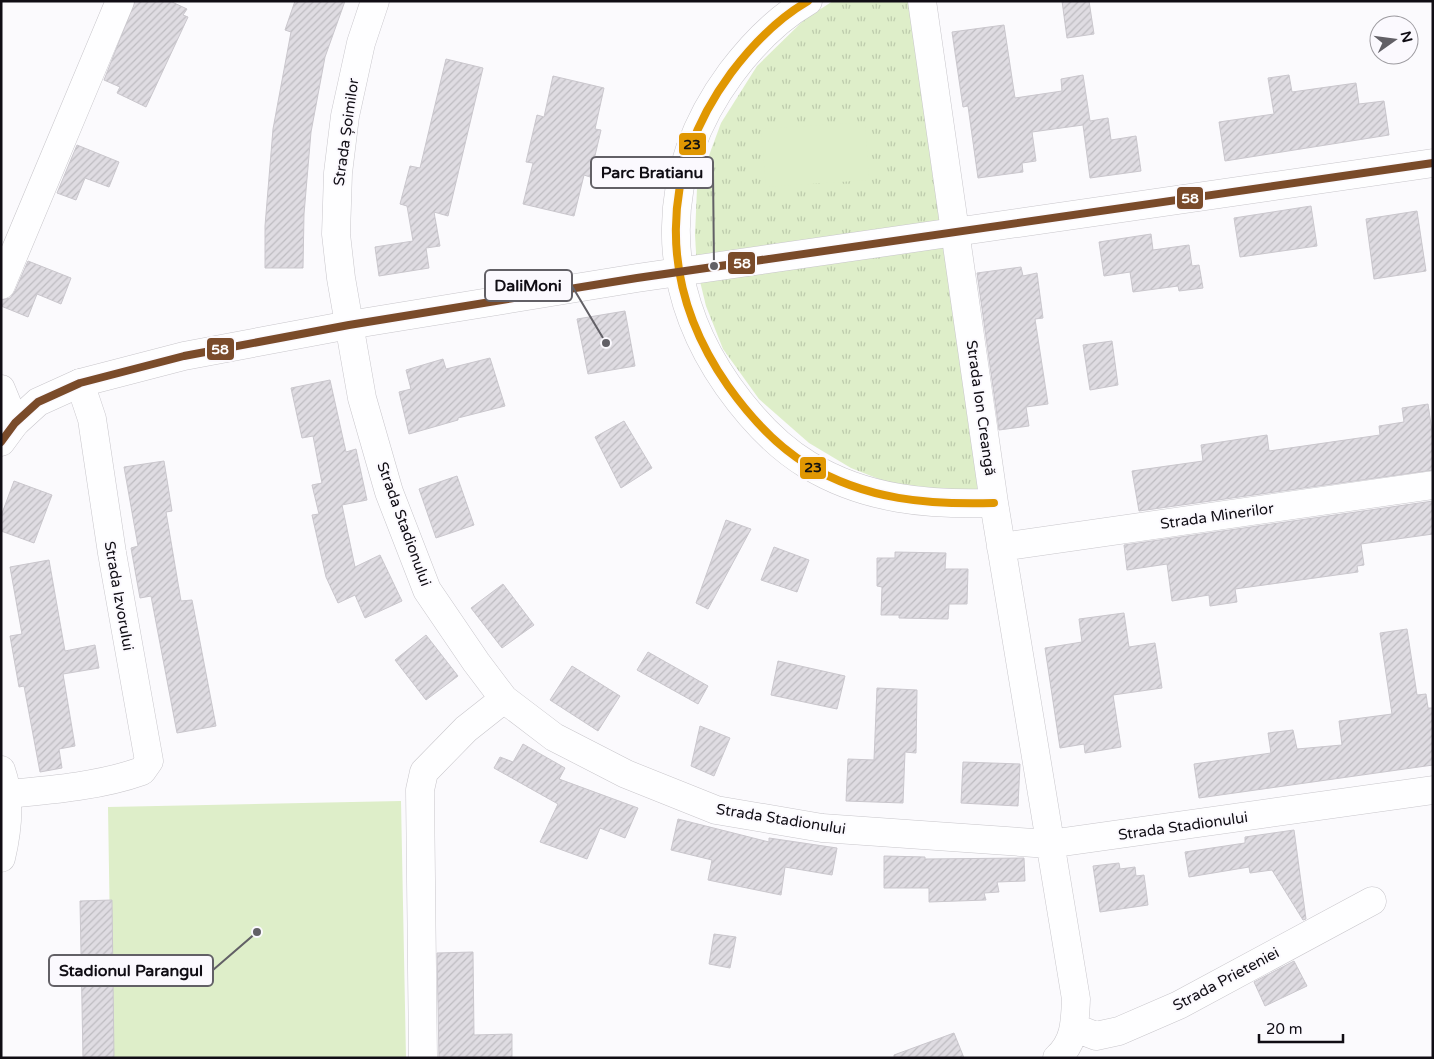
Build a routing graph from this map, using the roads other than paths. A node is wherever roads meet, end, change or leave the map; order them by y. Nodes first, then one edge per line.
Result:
1 (120, 1) edge
2 (375, 1) edge
3 (808, 1) edge
4 (922, 1) edge
5 (1433, 163) edge
6 (955, 231) junction
7 (679, 272) junction
8 (1, 285) edge
9 (349, 325) junction
10 (80, 383) junction
11 (1, 389) edge
12 (8, 432) edge
13 (1433, 485) edge
14 (994, 503) junction
15 (1001, 547) junction
16 (504, 699) junction
17 (4, 782) edge
18 (1433, 790) edge
19 (1049, 844) junction
20 (1, 858) edge
21 (1372, 901) dead end
22 (1075, 1028) junction
23 (423, 1058) edge
24 (1057, 1058) edge

1 - 8 street
2 - 9 street, Strada Șoimilor
3 - 7 street
4 - 6 street, Strada Ion Creangă
5 - 6 street
6 - 7 street
6 - 14 street, Strada Ion Creangă
7 - 9 street
7 - 14 street
9 - 10 street
9 - 16 street, Strada Stadionului
10 - 12 street
10 - 17 street, Strada Izvorului
11 - 12 street
13 - 15 street, Strada Minerilor
14 - 15 street, Strada Ion Creangă
15 - 19 street, Strada Ion Creangă
16 - 19 street, Strada Stadionului
16 - 23 street
17 - 20 street, Strada Izvorului
18 - 19 street, Strada Stadionului
19 - 22 street
21 - 22 street, Strada Prieteniei
22 - 24 street

